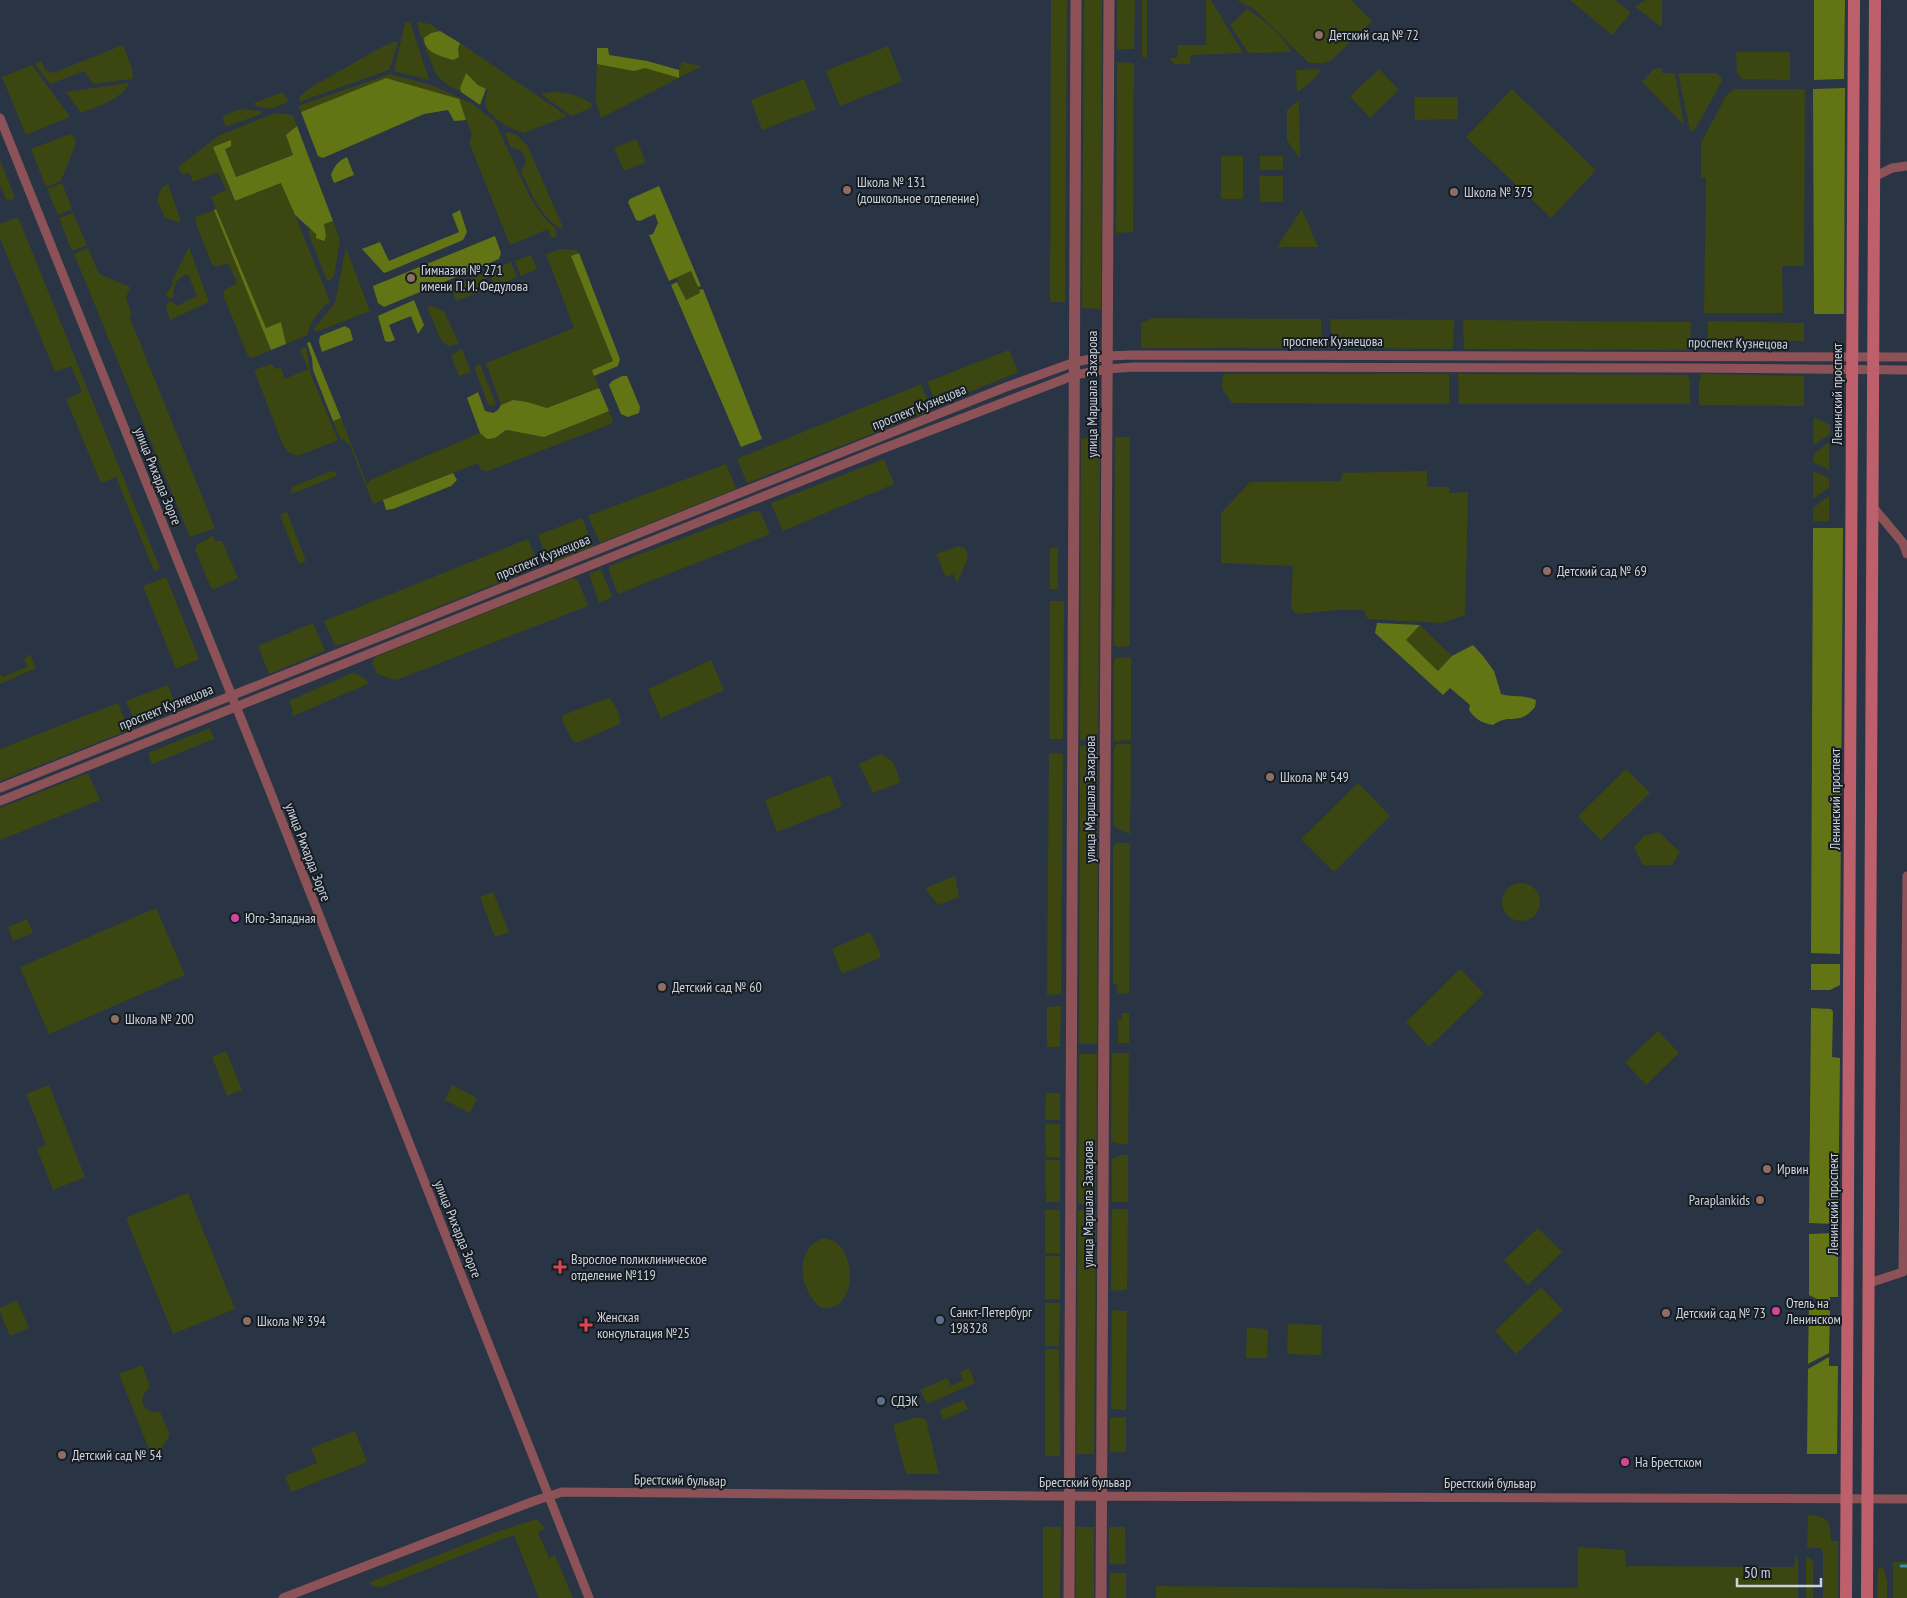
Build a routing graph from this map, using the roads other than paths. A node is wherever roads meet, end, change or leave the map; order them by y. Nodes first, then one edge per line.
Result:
1 (1076, 0) edge
2 (1109, 0) edge
3 (1854, 0) edge
4 (1875, 0) edge
5 (0, 118) edge
6 (1907, 166) edge
7 (1874, 177) junction
8 (1108, 356) junction
9 (1907, 357) edge
10 (1075, 362) junction
11 (1852, 363) junction
12 (1873, 363) junction
13 (1107, 369) junction
14 (1907, 370) edge
15 (1075, 375) junction
16 (1873, 507) junction
17 (1907, 554) edge
18 (231, 695) junction
19 (236, 706) junction
20 (0, 788) edge
21 (0, 801) edge
22 (1907, 876) edge
23 (1869, 1283) junction
24 (549, 1496) junction
25 (1069, 1496) junction
26 (1102, 1496) junction
27 (1846, 1499) junction
28 (1868, 1499) junction
29 (1907, 1499) edge
30 (283, 1598) edge
31 (589, 1598) edge
32 (1069, 1598) edge
33 (1101, 1598) edge
34 (1846, 1598) edge
35 (1867, 1598) edge

1 - 10 street, улица Маршала Захарова
2 - 8 street, улица Маршала Захарова
3 - 11 main road, Ленинский проспект
4 - 7 main road
5 - 18 street, улица Рихарда Зорге
6 - 7 street
7 - 12 main road
8 - 10 street, проспект Кузнецова
8 - 11 street, проспект Кузнецова
8 - 13 street, улица Маршала Захарова
9 - 12 street, проспект Кузнецова
10 - 15 street, улица Маршала Захарова
10 - 18 street, проспект Кузнецова
11 - 12 street, проспект Кузнецова
11 - 13 street, проспект Кузнецова
11 - 27 main road, Ленинский проспект
12 - 14 street, проспект Кузнецова
12 - 16 main road
13 - 15 street, проспект Кузнецова
13 - 26 street, улица Маршала Захарова
15 - 19 street, проспект Кузнецова
15 - 25 street, улица Маршала Захарова
16 - 17 street
16 - 23 main road
18 - 19 street, улица Рихарда Зорге
18 - 20 street, проспект Кузнецова
19 - 21 street, проспект Кузнецова
19 - 24 street, улица Рихарда Зорге
22 - 23 street
23 - 28 main road
24 - 25 street, Брестский бульвар
24 - 30 street, Брестский бульвар
24 - 31 street, улица Рихарда Зорге
25 - 26 street, Брестский бульвар
25 - 32 street, улица Маршала Захарова
26 - 27 street, Брестский бульвар
26 - 33 street, улица Маршала Захарова
27 - 28 street, Брестский бульвар
27 - 34 main road, Ленинский проспект
28 - 29 street, Брестский бульвар
28 - 35 main road

